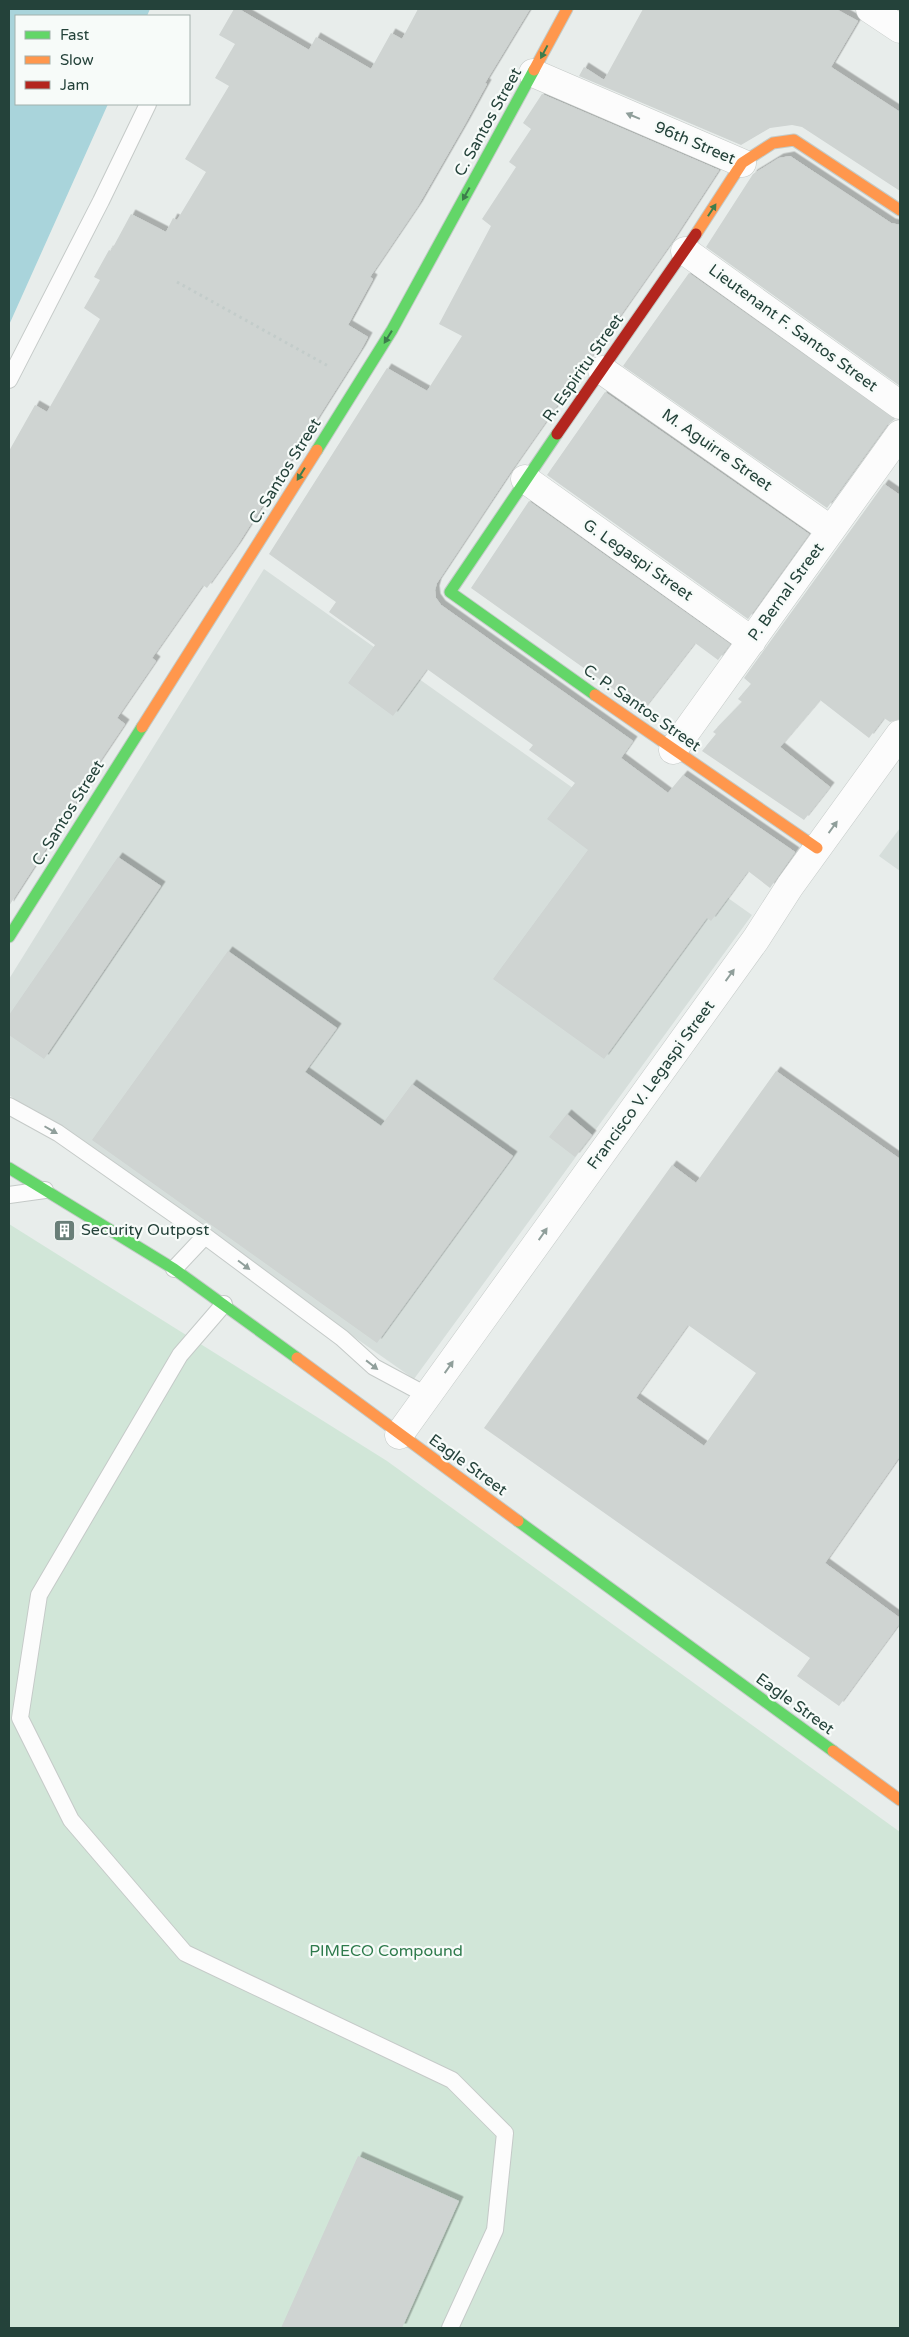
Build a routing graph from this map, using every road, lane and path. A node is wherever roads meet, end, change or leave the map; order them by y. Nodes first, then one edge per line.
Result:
1 (567, 9) edge
2 (870, 9) edge
3 (900, 28) edge
4 (533, 73) junction
5 (148, 105) edge
6 (742, 163) junction
7 (900, 210) edge
8 (685, 251) junction
9 (177, 282) dead end
10 (602, 370) junction
11 (9, 380) edge
12 (359, 383) junction
13 (900, 405) edge
14 (900, 434) edge
15 (525, 479) junction
16 (831, 530) junction
17 (450, 592) joint
18 (752, 641) junction
19 (900, 734) edge
20 (673, 750) junction
21 (817, 848) junction
22 (9, 938) edge
23 (9, 1106) edge
24 (9, 1168) edge
25 (45, 1190) junction
26 (9, 1195) edge
27 (205, 1236) junction
28 (174, 1269) junction
29 (224, 1304) junction
30 (428, 1396) junction
31 (399, 1435) junction
32 (900, 1800) edge
33 (450, 2328) edge

1 -> 4 street, C. Santos Street
2 - 3 street
6 -> 4 street, 96th Street
4 -> 12 street, C. Santos Street
5 - 11 lane
6 - 7 street, 96th Street
8 -> 6 street, R. Espiritu Street
8 - 10 street, R. Espiritu Street
8 - 13 street, Lieutenant F. Santos Street
9 - 12 path
10 - 15 street, R. Espiritu Street
10 - 16 street, M. Aguirre Street
12 -> 22 street, C. Santos Street
14 - 16 street, P. Bernal Street
15 - 17 street, R. Espiritu Street
15 - 18 street, G. Legaspi Street
16 - 18 street, P. Bernal Street
17 - 20 street, C. P. Santos Street
18 - 20 street, P. Bernal Street
21 -> 19 street, Francisco V. Legaspi Street
20 - 21 street, C. P. Santos Street
30 -> 21 street, Francisco V. Legaspi Street
23 -> 27 lane
24 - 25 street, Eagle Street
25 - 26 lane
25 - 28 street, Eagle Street
27 - 28 lane
27 -> 30 lane
28 - 29 street, Eagle Street
29 - 31 street, Eagle Street
29 - 33 lane
30 - 31 street, Francisco V. Legaspi Street
31 - 32 street, Eagle Street

